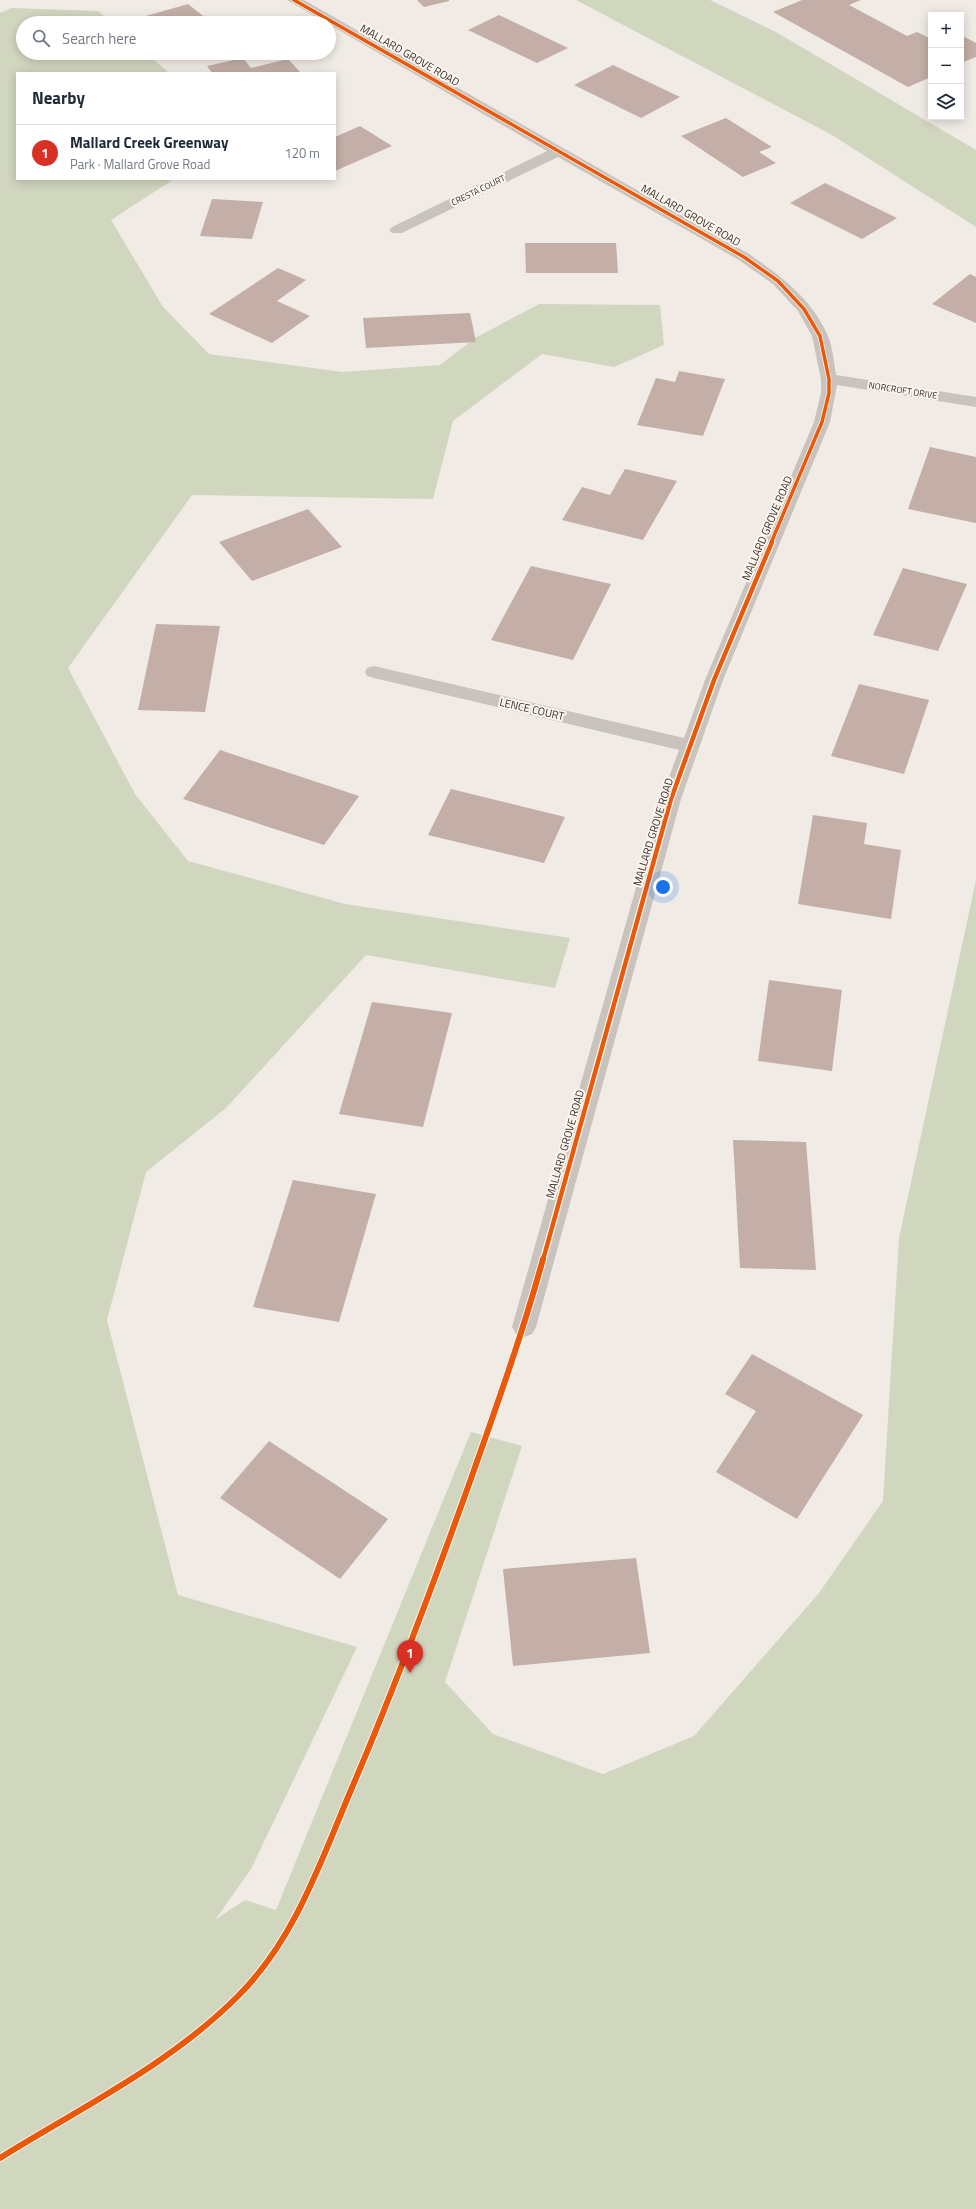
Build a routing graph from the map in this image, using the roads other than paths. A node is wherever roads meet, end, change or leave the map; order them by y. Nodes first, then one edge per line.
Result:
1 (294, 0) edge
2 (322, 16) edge
3 (336, 24) edge
4 (558, 151) junction
5 (397, 230) dead end
6 (829, 379) junction
7 (976, 402) edge
8 (374, 672) dead end
9 (691, 746) junction
10 (524, 1327) dead end

1 - 2 street, MALLARD GROVE ROAD
3 - 4 street, MALLARD GROVE ROAD
4 - 5 street, CRESTA COURT
4 - 6 street, MALLARD GROVE ROAD
6 - 7 street, NORCROFT DRIVE
6 - 9 street, MALLARD GROVE ROAD
8 - 9 street, LENCE COURT
9 - 10 street, MALLARD GROVE ROAD

